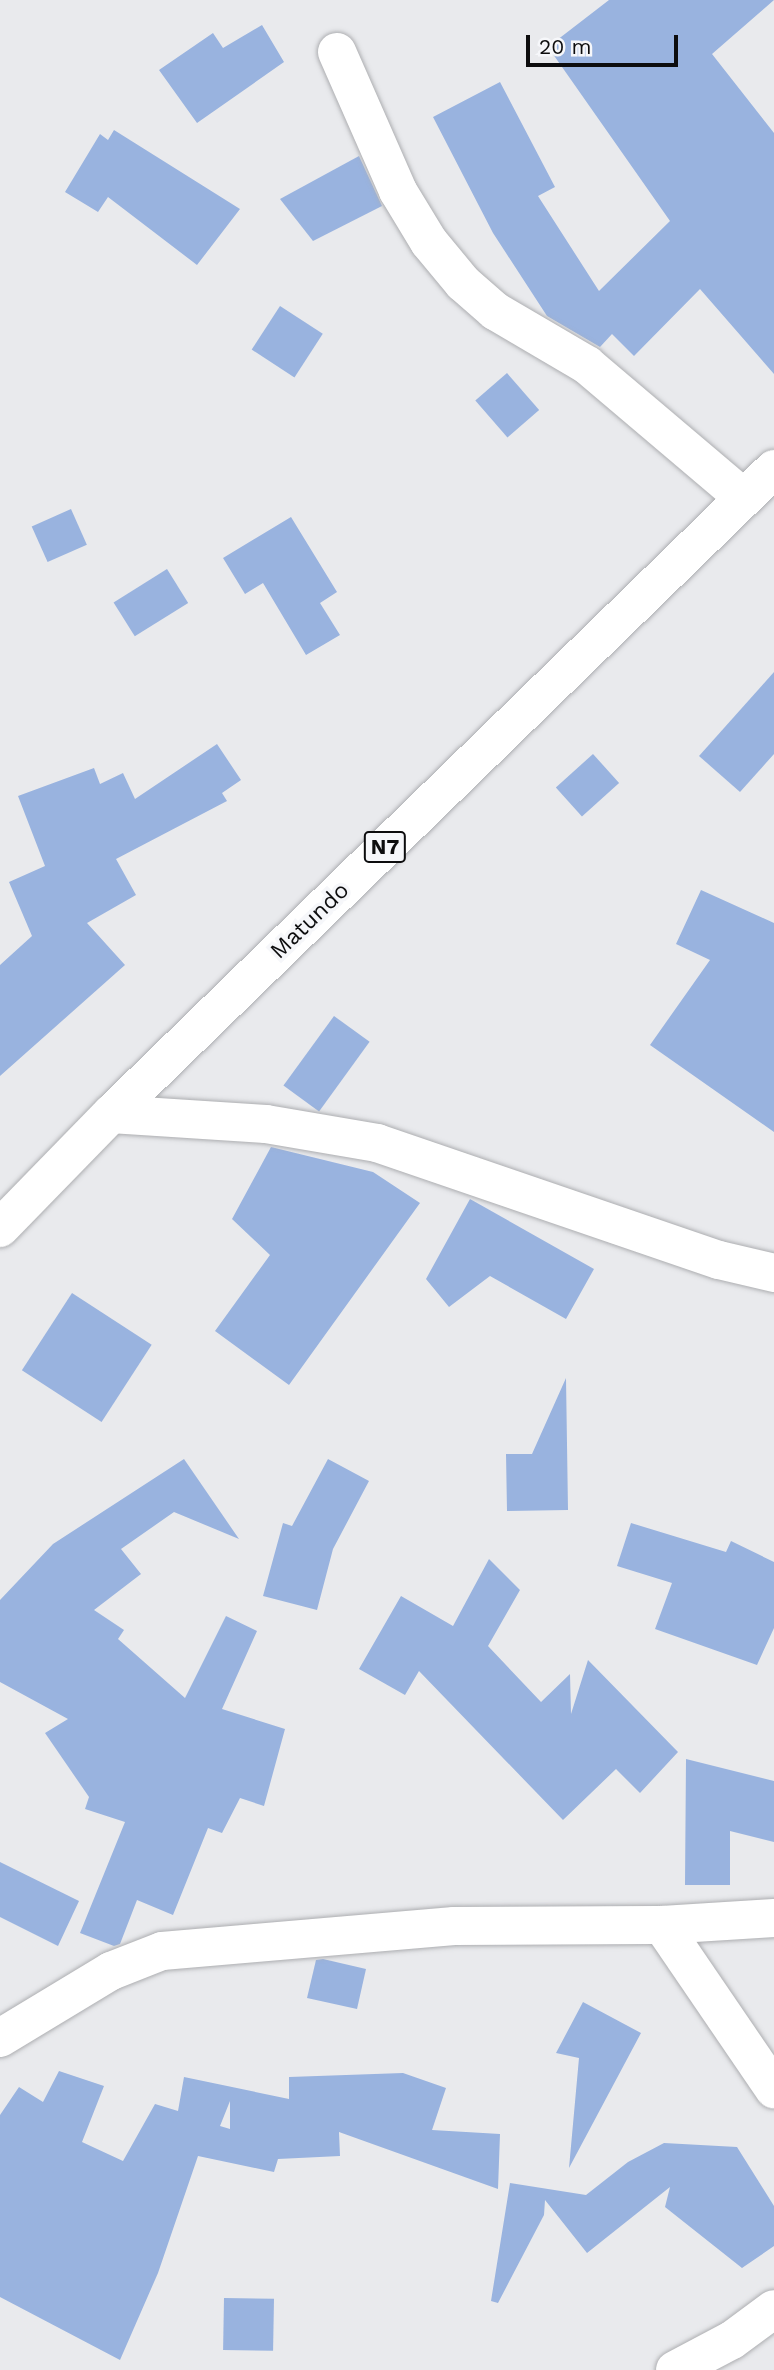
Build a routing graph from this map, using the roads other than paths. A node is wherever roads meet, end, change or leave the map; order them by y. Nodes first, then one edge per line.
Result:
1 (337, 52) dead end
2 (774, 469) edge
3 (744, 498) junction
4 (111, 1114) junction
5 (0, 1228) edge
6 (774, 1273) edge
7 (774, 1918) edge
8 (662, 1925) junction
9 (0, 2039) edge
10 (774, 2089) edge
11 (774, 2309) edge
12 (675, 2370) edge

1 - 3 street
2 - 3 street, Matundo / N7
3 - 4 street, Matundo / N7
4 - 5 street, Matundo / N7
4 - 6 street
7 - 8 street
8 - 9 street
8 - 10 street
11 - 12 street

